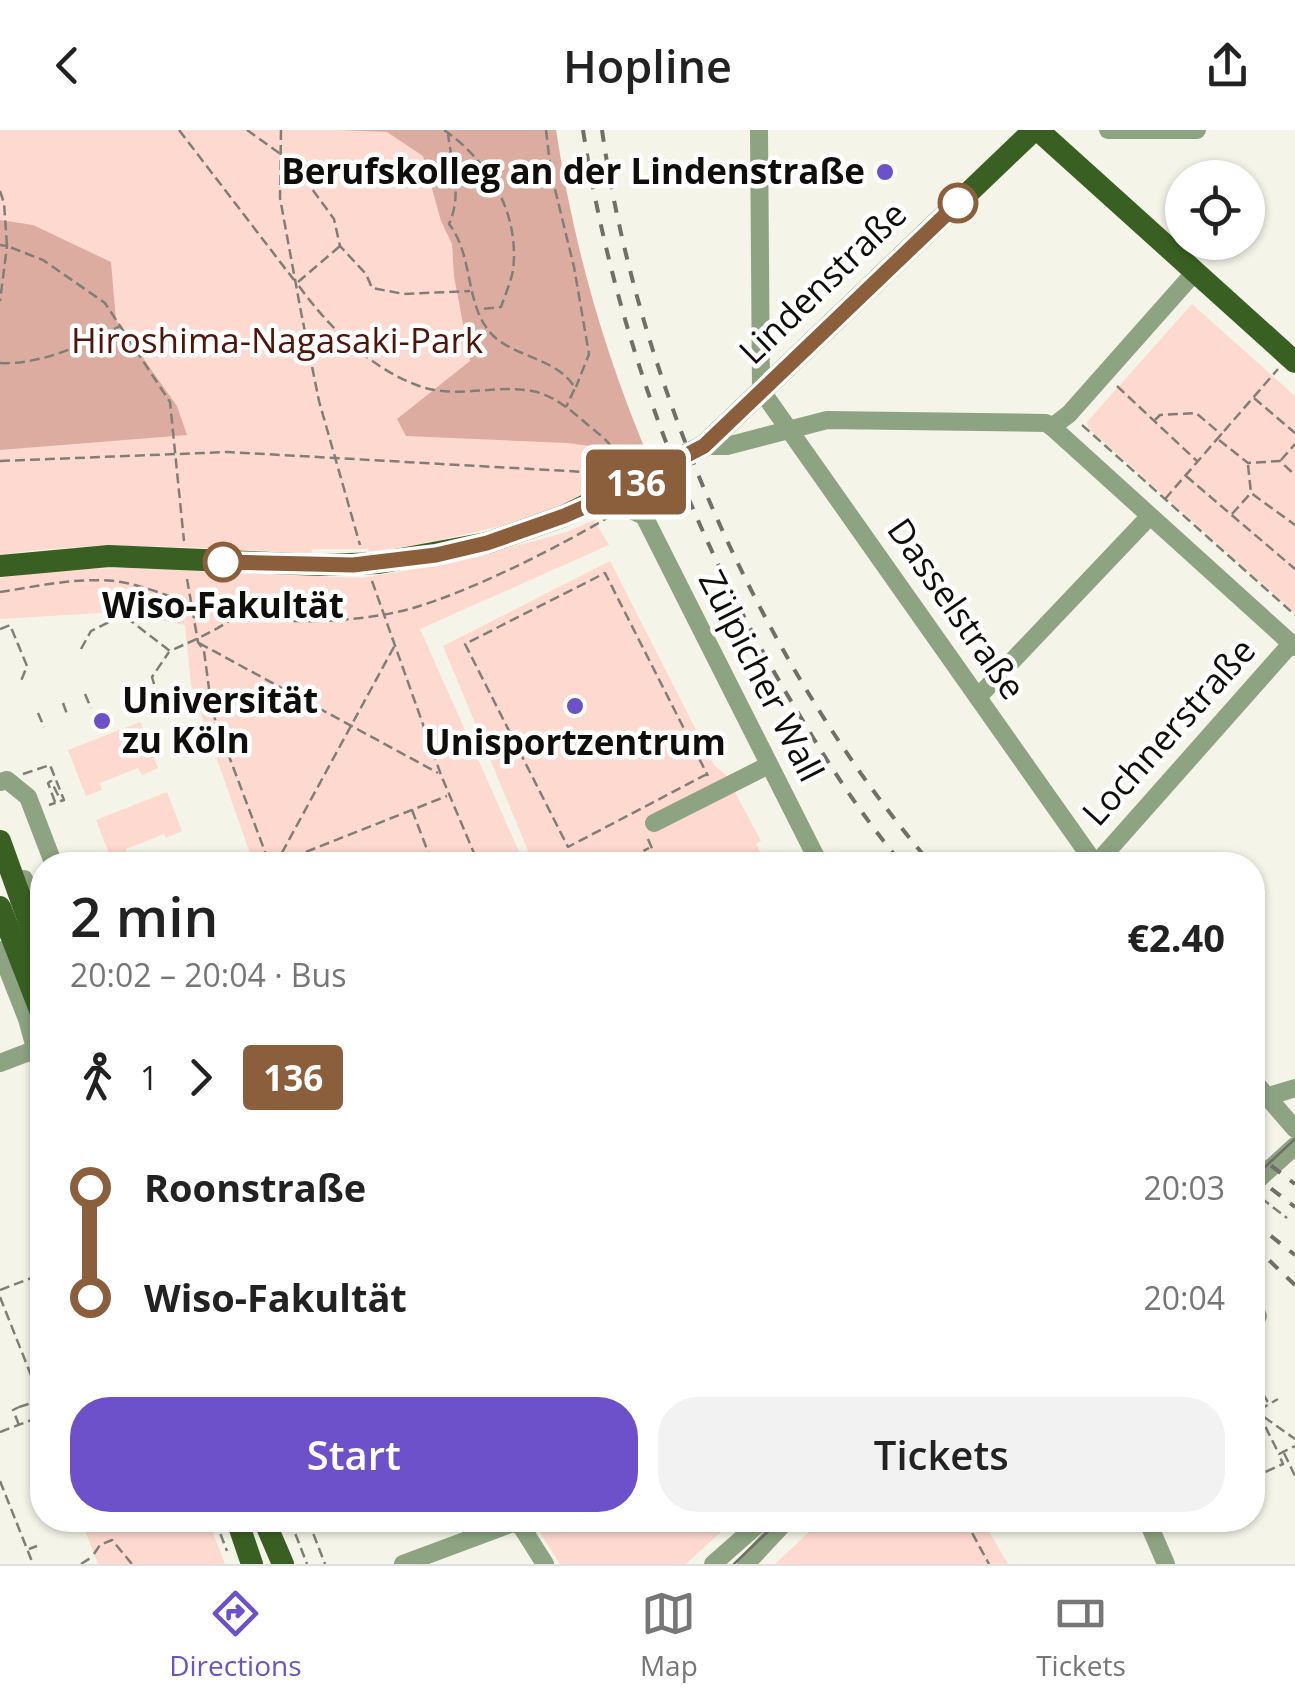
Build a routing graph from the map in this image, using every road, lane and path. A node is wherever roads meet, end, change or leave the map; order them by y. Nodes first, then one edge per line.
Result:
1 (179, 130) edge
2 (247, 130) edge
3 (280, 130) edge
4 (546, 130) edge
5 (758, 130) edge
6 (1036, 130) edge
7 (1108, 130) edge
8 (1197, 130) edge
9 (446, 131) edge
10 (280, 152) junction
11 (0, 191) edge
12 (0, 244) edge
13 (7, 246) junction
14 (340, 246) junction
15 (1194, 273) junction
16 (296, 283) junction
17 (471, 291) junction
18 (0, 301) edge
19 (480, 309) junction
20 (120, 326) junction
21 (1292, 360) edge
22 (0, 363) edge
23 (1105, 375) junction
24 (575, 388) junction
25 (761, 390) junction
26 (1253, 396) junction
27 (566, 407) junction
28 (1069, 414) junction
29 (1154, 421) junction
30 (1052, 427) junction
31 (791, 430) junction
32 (1295, 433) edge
33 (1220, 437) junction
34 (1295, 444) edge
35 (704, 446) junction
36 (178, 452) junction
37 (333, 456) junction
38 (1280, 461) junction
39 (0, 462) edge
40 (1198, 462) junction
41 (1248, 463) junction
42 (650, 474) junction
43 (1295, 475) edge
44 (1186, 476) junction
45 (1251, 493) junction
46 (1164, 501) junction
47 (607, 507) junction
48 (644, 516) junction
49 (1232, 516) junction
50 (1149, 517) junction
51 (1295, 525) edge
52 (184, 543) dead end
53 (366, 564) junction
54 (0, 566) edge
55 (1295, 569) edge
56 (187, 574) dead end
57 (0, 592) edge
58 (189, 603) junction
59 (384, 614) junction
60 (1295, 615) edge
61 (236, 617) junction
62 (0, 629) edge
63 (198, 642) junction
64 (396, 644) junction
65 (1293, 645) edge
66 (20, 648) junction
67 (14, 650) dead end
68 (81, 650) dead end
69 (170, 651) junction
70 (20, 681) dead end
71 (154, 684) dead end
72 (85, 694) dead end
73 (978, 696) junction
74 (62, 703) dead end
75 (91, 708) dead end
76 (38, 713) dead end
77 (68, 717) dead end
78 (350, 725) junction
79 (44, 727) dead end
80 (770, 765) junction
81 (441, 774) junction
82 (707, 774) joint
83 (4, 781) edge
84 (450, 796) junction
85 (61, 801) dead end
86 (412, 810) junction
87 (654, 822) joint
88 (1, 843) edge
89 (650, 848) junction
90 (49, 852) edge
91 (266, 852) edge
92 (282, 852) edge
93 (304, 852) edge
94 (428, 852) edge
95 (474, 852) edge
96 (642, 852) edge
97 (652, 852) edge
98 (814, 852) edge
99 (1088, 852) edge
100 (1107, 852) edge
101 (30, 892) edge
102 (0, 907) edge
103 (30, 924) edge
104 (0, 950) edge
105 (30, 983) edge
106 (30, 1032) edge
107 (30, 1052) edge
108 (0, 1063) edge
109 (1295, 1088) edge
110 (1266, 1097) joint
111 (1295, 1129) edge
112 (1295, 1146) edge
113 (1265, 1182) edge
114 (1265, 1199) edge
115 (1287, 1218) dead end
116 (30, 1279) edge
117 (0, 1290) edge
118 (0, 1296) edge
119 (30, 1372) edge
120 (1265, 1399) edge
121 (1278, 1400) dead end
122 (30, 1403) edge
123 (1269, 1404) junction
124 (1265, 1406) edge
125 (1265, 1417) edge
126 (30, 1421) edge
127 (19, 1425) junction
128 (1265, 1425) edge
129 (0, 1432) edge
130 (1295, 1439) edge
131 (1295, 1446) edge
132 (1281, 1453) junction
133 (1265, 1473) edge
134 (1295, 1476) edge
135 (0, 1480) edge
136 (219, 1532) edge
137 (240, 1532) edge
138 (269, 1532) edge
139 (295, 1532) edge
140 (313, 1532) edge
141 (477, 1532) edge
142 (523, 1532) edge
143 (750, 1532) edge
144 (777, 1532) edge
145 (972, 1532) edge
146 (1152, 1532) edge
147 (37, 1546) dead end
148 (27, 1550) junction
149 (33, 1564) edge
150 (82, 1564) edge
151 (132, 1564) edge
152 (232, 1564) edge
153 (252, 1564) edge
154 (282, 1564) edge
155 (307, 1564) edge
156 (325, 1564) edge
157 (403, 1564) edge
158 (545, 1564) edge
159 (714, 1564) edge
160 (746, 1564) edge
161 (989, 1564) edge
162 (1166, 1564) edge

1 - 16 path
2 - 10 path
3 - 10 path
4 - 24 path
5 - 25 street
6 - 15 main road
6 - 25 main road, Lindenstraße
7 - 8 street
9 - 17 path
9 - 19 path
10 - 14 path
10 - 16 path
11 - 13 path
12 - 13 path
13 - 18 path
13 - 20 path
14 - 16 path
14 - 17 path
15 - 21 main road
15 - 23 street
16 - 27 path
16 - 37 path
17 - 19 path
19 - 24 path
20 - 22 path
20 - 36 path
21 - 26 path
23 - 28 street
23 - 29 path
24 - 27 path
25 - 31 street, Dasselstraße
25 - 35 main road, Lindenstraße
26 - 32 path
26 - 33 path
27 - 37 path
28 - 30 street
28 - 46 path
29 - 33 path
29 - 40 path
30 - 31 street
30 - 50 street
31 - 35 street
31 - 73 street, Dasselstraße
33 - 40 path
33 - 41 path
34 - 38 path
35 - 42 main road, Lindenstraße
36 - 37 path
36 - 39 path
36 - 52 path
37 - 53 path
38 - 41 path
38 - 43 path
40 - 44 path
41 - 45 path
42 - 47 main road, Lindenstraße
42 - 48 street
44 - 46 path
44 - 49 path
45 - 49 path
45 - 51 path
46 - 60 path
47 - 48 street
47 - 53 main road, Lindenstraße
47 - 59 path
48 - 80 street, Zülpicher Wall
49 - 55 path
50 - 65 street
50 - 73 street
53 - 54 main road, Lindenstraße
53 - 59 path
56 - 58 path
57 - 58 path
58 - 61 path
58 - 63 path
59 - 61 path
59 - 64 path
61 - 63 path
62 - 66 path
63 - 69 path
63 - 78 path
63 - 91 path
64 - 78 path
64 - 81 path
65 - 100 street, Lochnerstraße
66 - 67 path
66 - 70 path
68 - 69 path
69 - 71 path
72 - 75 path
73 - 99 street, Dasselstraße
74 - 77 path
76 - 79 path
78 - 81 path
78 - 92 path
80 - 87 street
80 - 98 street, Zülpicher Wall
81 - 84 path
82 - 82 path
83 - 85 path
83 - 90 street
84 - 86 path
84 - 95 path
86 - 93 path
86 - 94 path
87 - 89 path
88 - 101 street
88 - 103 main road
89 - 96 path
89 - 97 path
102 - 105 main road
104 - 106 street
107 - 108 street
109 - 110 street
110 - 111 street
112 - 113 street
114 - 115 path
116 - 117 path
118 - 119 path
120 - 123 path
121 - 123 path
122 - 127 path, bridge
123 - 124 path
125 - 130 path
126 - 127 path
127 - 129 path
128 - 132 path
131 - 132 path
132 - 133 path
132 - 134 path
135 - 148 path
136 - 152 path
137 - 153 main road
138 - 154 main road
139 - 155 path
140 - 156 path
141 - 157 street
142 - 158 street
143 - 159 street
144 - 160 street
145 - 161 path
146 - 162 street
147 - 148 path
148 - 149 path
150 - 151 path

